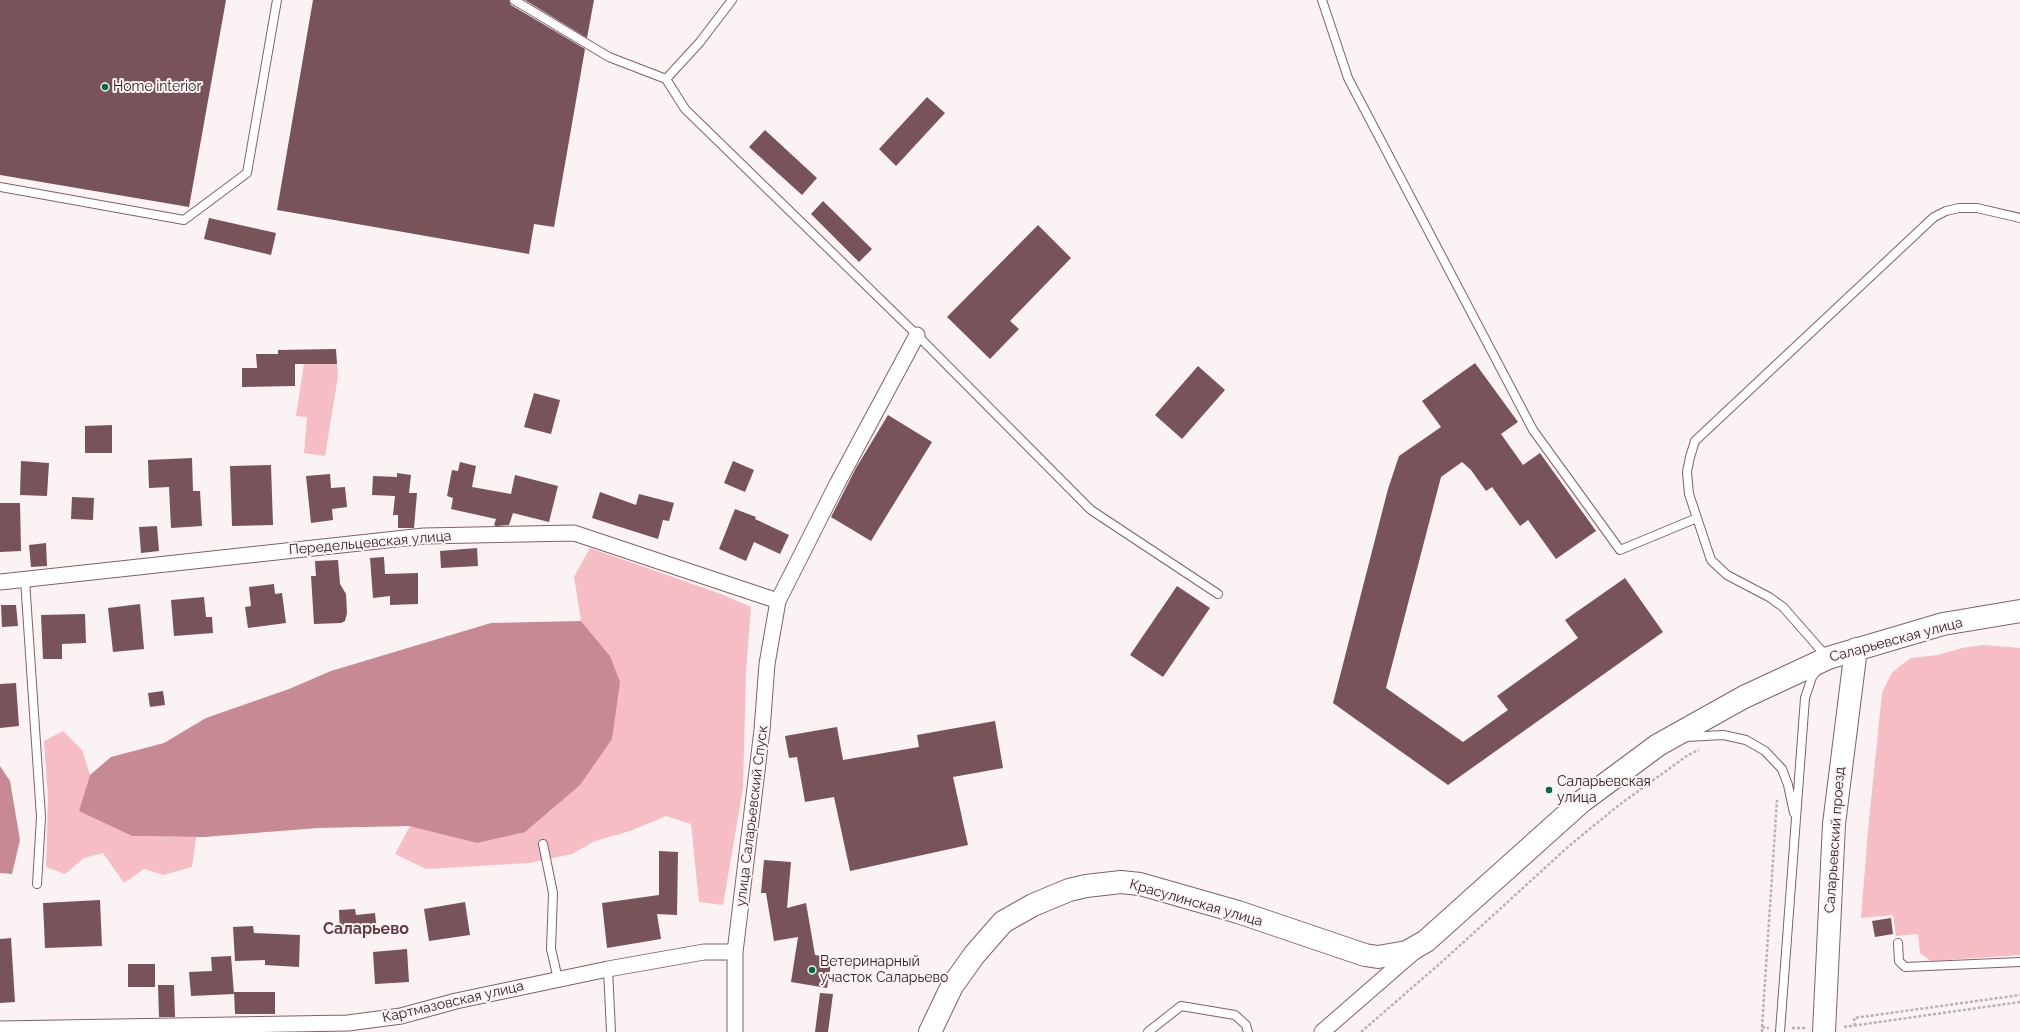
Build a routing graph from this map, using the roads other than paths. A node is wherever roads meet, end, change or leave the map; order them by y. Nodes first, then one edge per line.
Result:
1 (277, 0) edge
2 (514, 0) edge
3 (732, 0) edge
4 (1322, 0) edge
5 (666, 79) junction
6 (0, 187) edge
7 (2020, 218) edge
8 (916, 335) junction
9 (1697, 518) junction
10 (25, 580) junction
11 (0, 582) edge
12 (1218, 594) dead end
13 (778, 601) junction
14 (2020, 610) edge
15 (1856, 649) junction
16 (1828, 658) junction
17 (1658, 744) junction
18 (1796, 822) junction
19 (543, 844) dead end
20 (37, 884) dead end
21 (1426, 941) junction
22 (1898, 943) dead end
23 (735, 952) junction
24 (2020, 962) edge
25 (608, 969) junction
26 (558, 979) junction
27 (0, 1029) edge
28 (611, 1032) edge
29 (735, 1032) edge
30 (930, 1032) edge
31 (1148, 1032) edge
32 (1248, 1032) edge
33 (1322, 1032) edge
34 (1780, 1032) edge
35 (1824, 1032) edge

1 - 6 lane
2 - 5 lane
3 - 5 lane
4 - 9 lane
5 - 8 lane
7 - 9 lane
8 - 12 lane
8 - 13 street, улица Саларьевский Спуск
9 - 16 lane
10 - 11 street, Передельцевская улица
10 - 13 street, Передельцевская улица
10 - 20 lane
13 - 23 street, улица Саларьевский Спуск
14 - 15 street, Саларьевская улица
15 - 16 street, Саларьевская улица
15 - 35 street, Саларьевский проезд
16 - 17 street, Саларьевская улица
16 - 18 lane
17 - 18 lane
17 - 21 street, Саларьевская улица
18 - 34 lane
19 - 26 lane
21 - 30 street, Красулинская улица
21 - 33 street, Саларьевская улица
22 - 24 lane
23 - 25 street, Картмазовская улица
23 - 29 street, улица Саларьевский Спуск
25 - 26 street, Картмазовская улица
25 - 28 lane
26 - 27 street, Картмазовская улица
31 - 32 lane

